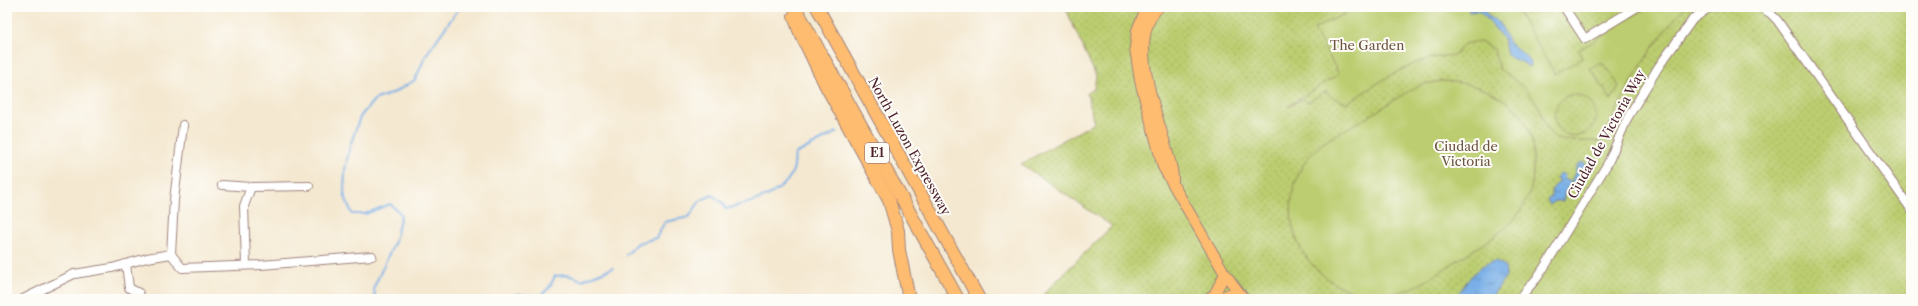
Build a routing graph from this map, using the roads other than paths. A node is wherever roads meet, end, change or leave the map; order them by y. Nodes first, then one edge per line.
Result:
1 (791, 7) edge
2 (795, 7) edge
3 (817, 7) edge
4 (1564, 7) edge
5 (1637, 7) edge
6 (1710, 7) edge
7 (1760, 7) edge
8 (1154, 8) edge
9 (183, 125) dead end
10 (222, 185) dead end
11 (309, 186) dead end
12 (251, 187) junction
13 (1911, 209) edge
14 (171, 254) junction
15 (372, 256) dead end
16 (126, 264) junction
17 (246, 264) junction
18 (1225, 274) junction
19 (139, 292) dead end
20 (1239, 296) edge
21 (23, 299) edge
22 (909, 299) edge
23 (958, 299) edge
24 (979, 299) edge
25 (1209, 299) edge
26 (1216, 299) edge
27 (1519, 299) edge

1 - 22 highway
2 - 23 highway, E1
3 - 24 highway, North Luzon Expressway / E1
4 - 5 street
6 - 27 street, Ciudad de Victoria Way
7 - 13 street
8 - 18 main road
9 - 14 street
10 - 12 street
11 - 12 street
12 - 17 street
14 - 16 street
14 - 17 street
15 - 17 street
16 - 19 street
16 - 21 street
18 - 20 main road
18 - 25 main road
20 - 26 main road

